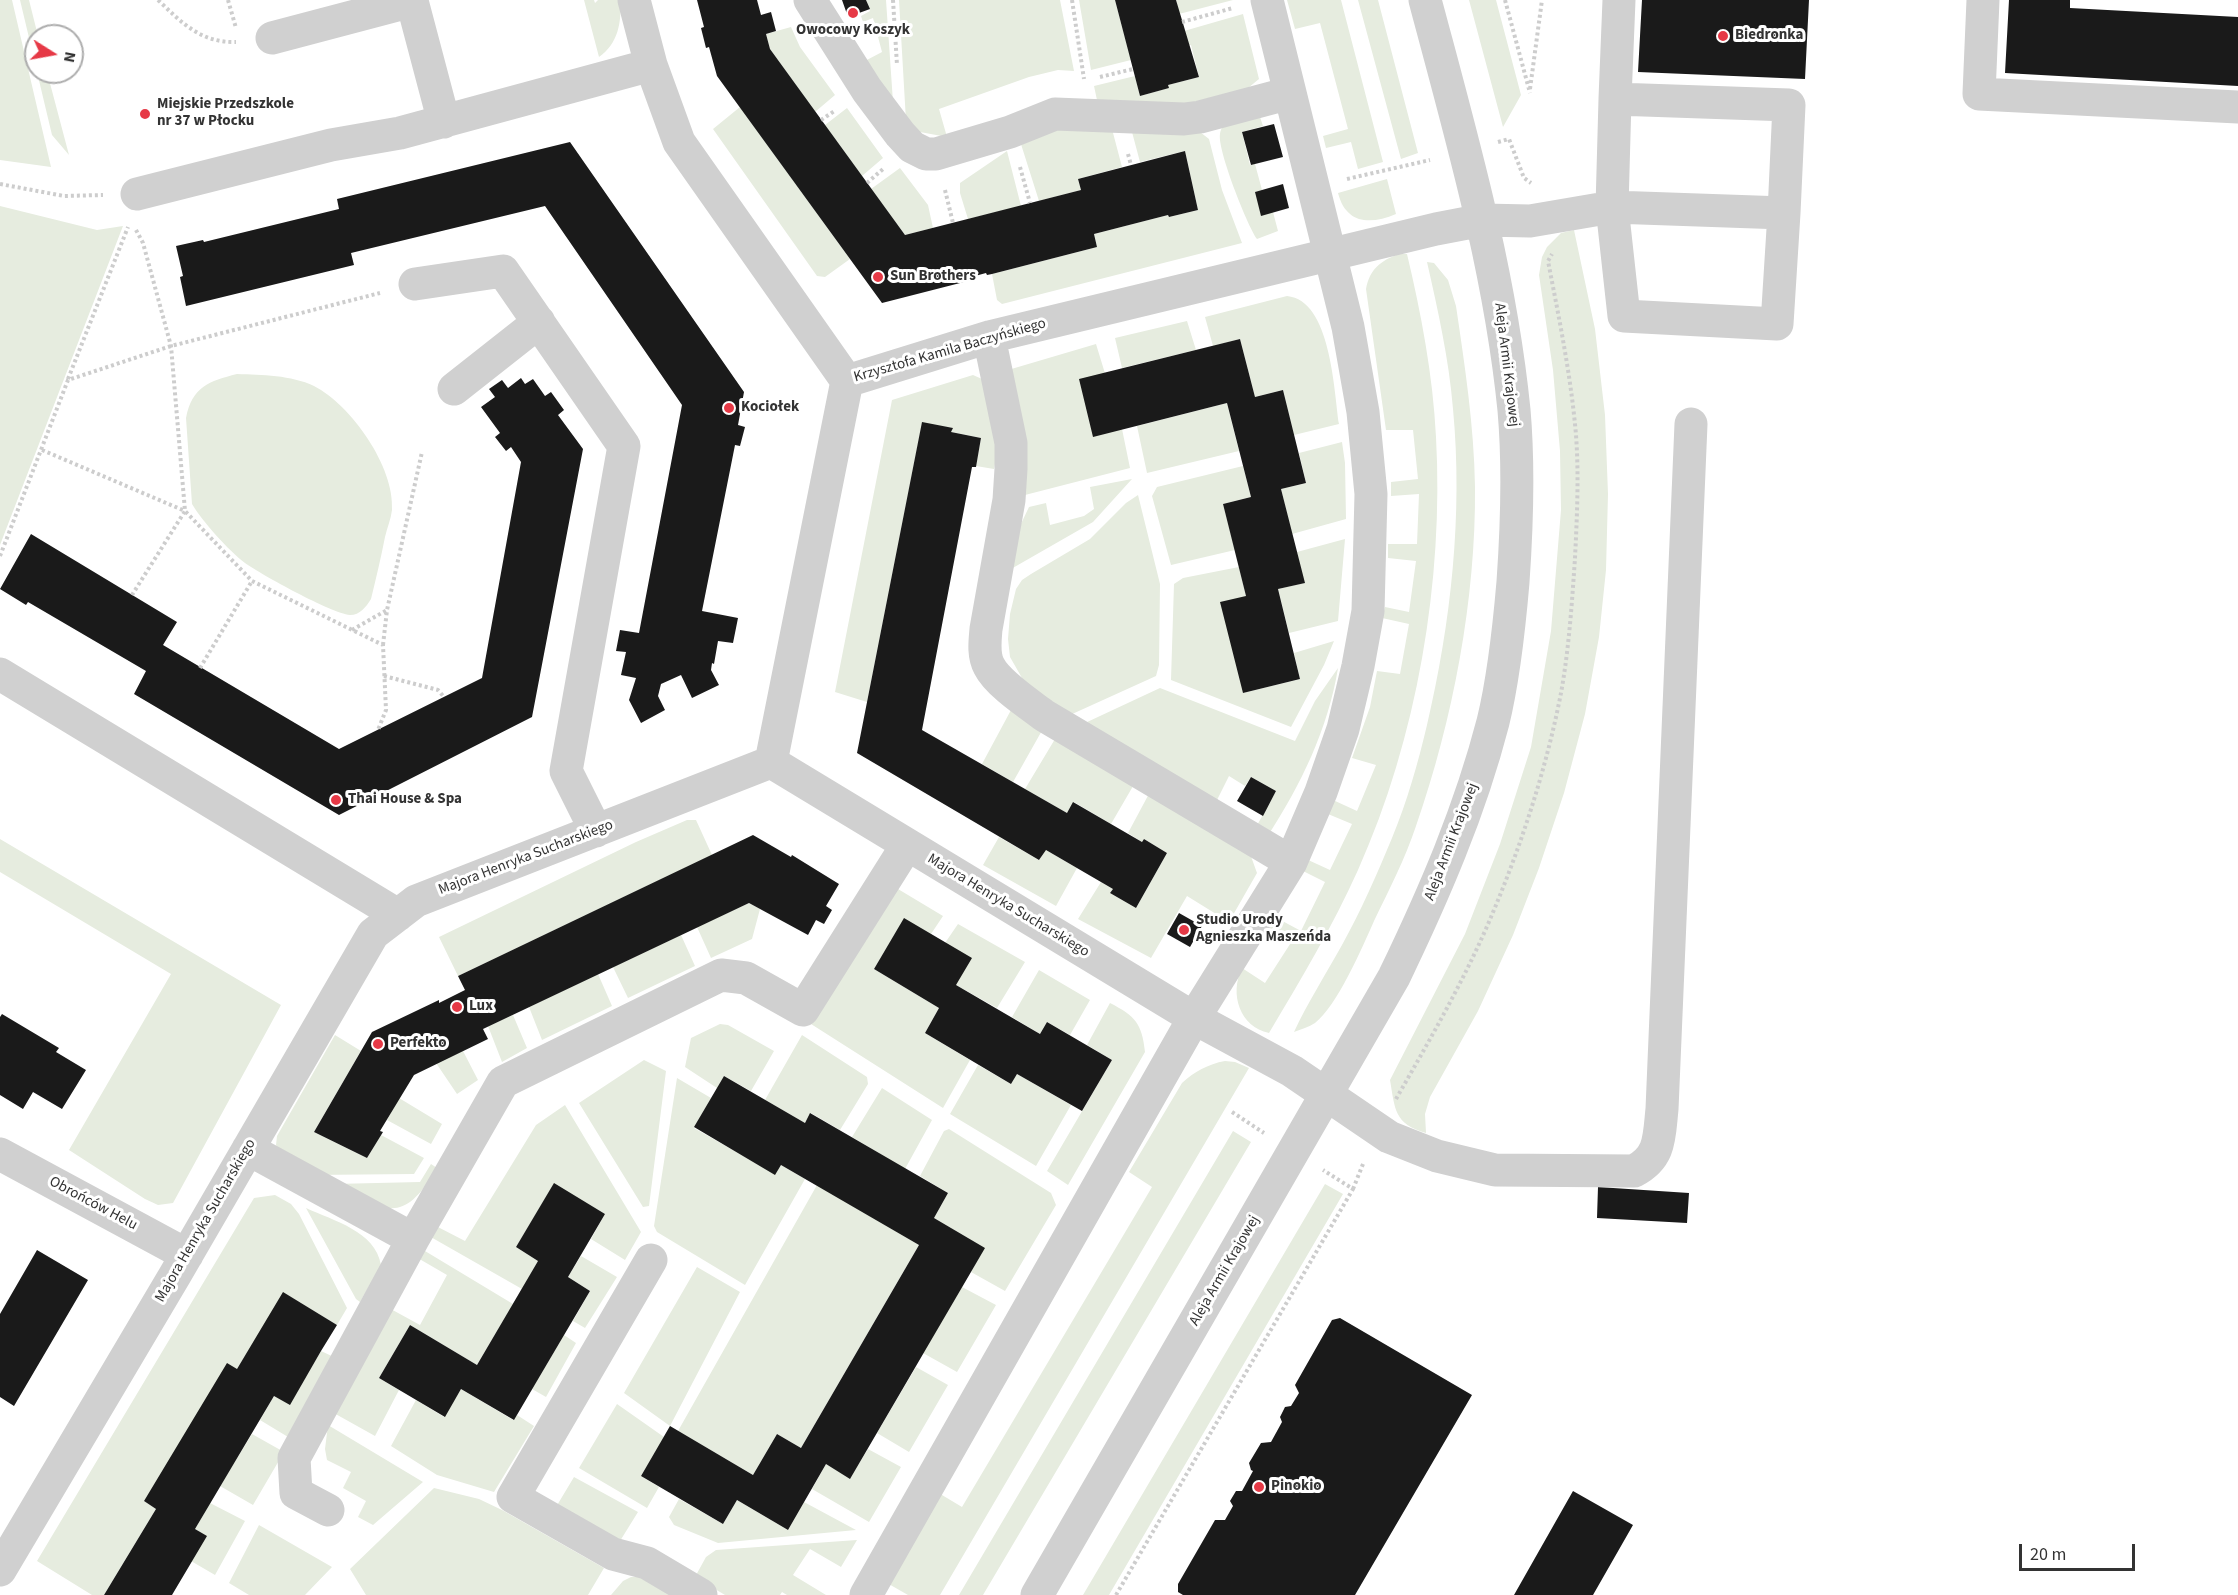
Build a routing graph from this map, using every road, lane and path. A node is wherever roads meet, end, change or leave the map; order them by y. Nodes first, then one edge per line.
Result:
1 (158, 0) edge
2 (228, 0) edge
3 (634, 0) edge
4 (810, 0) edge
5 (1072, 0) edge
6 (1425, 0) edge
7 (1505, 0) edge
8 (1542, 0) edge
9 (1619, 0) edge
10 (1983, 0) edge
11 (414, 1) edge
12 (1255, 3) edge
13 (1182, 22) dead end
14 (272, 38) dead end
15 (651, 65) junction
16 (1133, 69) dead end
17 (1103, 76) dead end
18 (1290, 93) junction
19 (1615, 99) junction
20 (2238, 107) edge
21 (1090, 115) junction
22 (444, 122) junction
23 (0, 184) edge
24 (137, 195) joint
25 (1612, 207) junction
26 (1784, 213) junction
27 (1483, 220) junction
28 (1330, 255) junction
29 (415, 284) joint
30 (539, 322) junction
31 (989, 338) junction
32 (171, 346) junction
33 (68, 380) junction
34 (847, 381) junction
35 (454, 390) dead end
36 (1691, 424) dead end
37 (42, 450) junction
38 (422, 452) dead end
39 (184, 511) junction
40 (0, 556) edge
41 (252, 581) junction
42 (132, 595) dead end
43 (387, 610) junction
44 (352, 630) junction
45 (383, 645) junction
46 (200, 668) dead end
47 (0, 674) edge
48 (384, 676) junction
49 (444, 697) dead end
50 (378, 730) dead end
51 (771, 762) junction
52 (596, 831) junction
53 (907, 845) junction
54 (1291, 862) junction
55 (398, 915) junction
56 (1194, 1018) junction
57 (1326, 1094) junction
58 (1232, 1112) dead end
59 (248, 1149) junction
60 (1293, 1151) junction
61 (0, 1154) edge
62 (412, 1239) junction
63 (187, 1255) junction
64 (651, 1260) dead end
65 (328, 1510) dead end
66 (0, 1570) edge
67 (701, 1595) edge
68 (866, 1595) edge
69 (1037, 1595) edge
70 (1116, 1595) edge

1 - 2 path
3 - 15 street, Krzysztofa Kamila Baczyńskiego
4 - 21 street
5 - 21 path
6 - 27 street, Aleja Armii Krajowej
7 - 8 path
9 - 19 street
10 - 20 street
11 - 14 street
11 - 22 street
12 - 13 path
12 - 18 street
15 - 22 street
15 - 34 street, Krzysztofa Kamila Baczyńskiego
16 - 17 path
18 - 21 street
18 - 28 street
19 - 25 street
19 - 26 street
22 - 24 street
23 - 24 path
25 - 26 street, Krzysztofa Kamila Baczyńskiego
25 - 26 street
25 - 27 street, Krzysztofa Kamila Baczyńskiego
27 - 28 street, Krzysztofa Kamila Baczyńskiego
27 - 57 street, Aleja Armii Krajowej
28 - 31 street, Krzysztofa Kamila Baczyńskiego
28 - 54 street
29 - 30 street
29 - 32 path
30 - 35 street
30 - 52 street
31 - 34 street, Krzysztofa Kamila Baczyńskiego
31 - 54 street
32 - 33 path
32 - 33 path
32 - 39 path
33 - 37 path
34 - 51 street
36 - 57 street, Majora Henryka Sucharskiego
37 - 39 path
37 - 40 path
38 - 43 path
39 - 41 path
39 - 42 path
41 - 44 path
41 - 46 path
43 - 44 path
43 - 45 path
44 - 45 path
45 - 48 path
47 - 55 street
48 - 49 path
48 - 50 path
51 - 52 street, Majora Henryka Sucharskiego
51 - 53 street, Majora Henryka Sucharskiego
52 - 55 street, Majora Henryka Sucharskiego
53 - 56 street, Majora Henryka Sucharskiego
53 - 62 street
54 - 56 street
55 - 59 street, Majora Henryka Sucharskiego
56 - 57 street, Majora Henryka Sucharskiego
56 - 68 street
57 - 60 street, Aleja Armii Krajowej
58 - 60 path
59 - 62 street
59 - 63 street, Majora Henryka Sucharskiego
60 - 69 street, Aleja Armii Krajowej
60 - 70 path
61 - 63 street, Obrońców Helu
62 - 65 street
63 - 66 street, Majora Henryka Sucharskiego
64 - 67 street

